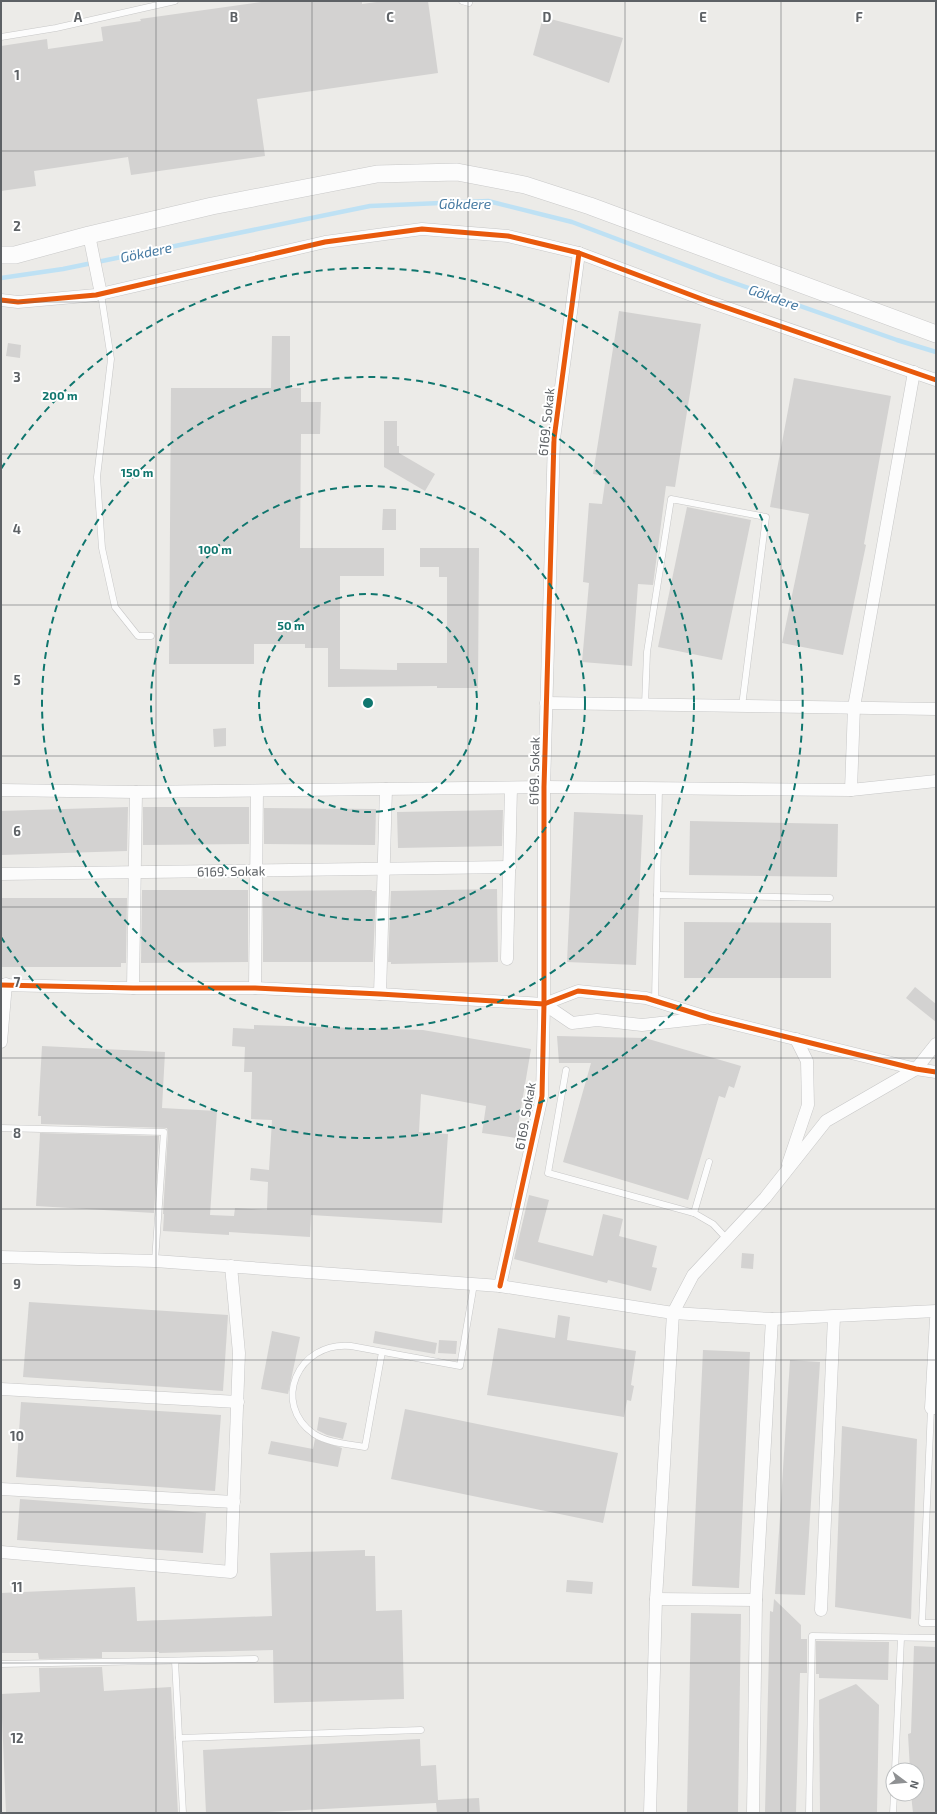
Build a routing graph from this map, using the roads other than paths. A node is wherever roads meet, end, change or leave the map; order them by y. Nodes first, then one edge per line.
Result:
1 (175, 1) edge
2 (462, 1) edge
3 (469, 3) dead end
4 (1, 37) edge
5 (89, 235) junction
6 (579, 253) junction
7 (1, 255) edge
8 (101, 294) junction
9 (1, 300) edge
10 (936, 334) edge
11 (914, 372) junction
12 (936, 380) edge
13 (151, 636) dead end
14 (546, 703) junction
15 (645, 705) junction
16 (742, 706) junction
17 (854, 708) junction
18 (936, 709) edge
19 (936, 781) edge
20 (511, 788) junction
21 (544, 788) junction
22 (659, 788) junction
23 (386, 789) junction
24 (1, 790) edge
25 (851, 790) junction
26 (257, 791) junction
27 (136, 792) junction
28 (510, 867) junction
29 (383, 870) junction
30 (258, 871) junction
31 (136, 872) junction
32 (1, 874) edge
33 (657, 895) junction
34 (830, 898) dead end
35 (507, 959) dead end
36 (3, 984) edge
37 (133, 988) junction
38 (255, 988) junction
39 (380, 994) junction
40 (655, 1001) junction
41 (544, 1004) junction
42 (710, 1018) junction
43 (796, 1039) junction
44 (1, 1042) edge
45 (936, 1044) edge
46 (916, 1069) junction
47 (566, 1070) dead end
48 (936, 1072) edge
49 (1, 1128) edge
50 (709, 1162) dead end
51 (785, 1173) junction
52 (694, 1213) junction
53 (727, 1239) junction
54 (1, 1258) edge
55 (155, 1261) junction
56 (231, 1266) junction
57 (474, 1284) junction
58 (500, 1286) junction
59 (936, 1311) edge
60 (673, 1312) junction
61 (834, 1317) junction
62 (772, 1319) junction
63 (936, 1319) edge
64 (382, 1352) junction
65 (1, 1389) edge
66 (238, 1402) junction
67 (933, 1408) edge
68 (1, 1489) edge
69 (234, 1502) junction
70 (1, 1552) edge
71 (656, 1599) junction
72 (756, 1600) junction
73 (820, 1610) dead end
74 (936, 1622) edge
75 (901, 1638) junction
76 (936, 1638) edge
77 (255, 1659) dead end
78 (176, 1661) junction
79 (1, 1664) edge
80 (421, 1730) dead end
81 (179, 1738) junction
82 (895, 1762) edge
83 (894, 1802) edge
84 (183, 1813) edge
85 (650, 1813) edge
86 (752, 1813) edge
87 (809, 1813) edge
88 (893, 1813) edge

1 - 4 lane
2 - 3 lane
5 - 7 main road
5 - 8 street
5 - 10 main road
6 - 8 street
6 - 11 street
6 - 14 street, 6169. Sokak
8 - 9 street
8 - 13 lane
11 - 12 street
11 - 17 street
14 - 15 street
14 - 21 street, 6169. Sokak
15 - 16 street
15 - 16 lane
16 - 17 street
17 - 18 street
17 - 25 street
19 - 25 street
20 - 21 street
20 - 23 street
20 - 28 street, 6169. Sokak
21 - 22 street
21 - 41 street, 6169. Sokak
22 - 25 street
22 - 33 lane
23 - 26 street
23 - 29 street
24 - 27 street
26 - 27 street
26 - 30 street
27 - 31 street
28 - 29 street, 6169. Sokak
28 - 35 street, 6169. Sokak
29 - 30 street, 6169. Sokak
29 - 39 street
30 - 31 street, 6169. Sokak
30 - 38 street
31 - 32 street, 6169. Sokak
31 - 37 street
33 - 34 lane
33 - 40 lane
36 - 37 street
36 - 44 street
37 - 38 street
38 - 39 street
39 - 41 street
40 - 41 street
40 - 42 street
41 - 42 street
41 - 58 street, 6169. Sokak
42 - 43 street
43 - 46 street
43 - 51 street
45 - 46 street
46 - 48 street
46 - 51 street
47 - 52 lane
49 - 55 lane
50 - 52 lane
51 - 53 street
52 - 53 lane
53 - 60 street
54 - 55 street
55 - 56 street
56 - 57 street
56 - 66 street
57 - 58 street
57 - 64 lane
58 - 60 street
59 - 61 street
60 - 62 street
60 - 71 street
61 - 62 street
61 - 73 street
62 - 72 street
63 - 67 street
64 - 64 lane
65 - 66 street
66 - 69 street
67 - 74 lane
68 - 69 street
69 - 70 street
71 - 72 street
71 - 85 street
72 - 86 street
75 - 76 lane
75 - 82 lane
75 - 87 lane
77 - 78 lane
78 - 79 lane
78 - 81 lane
80 - 81 lane
81 - 84 lane
83 - 88 lane

